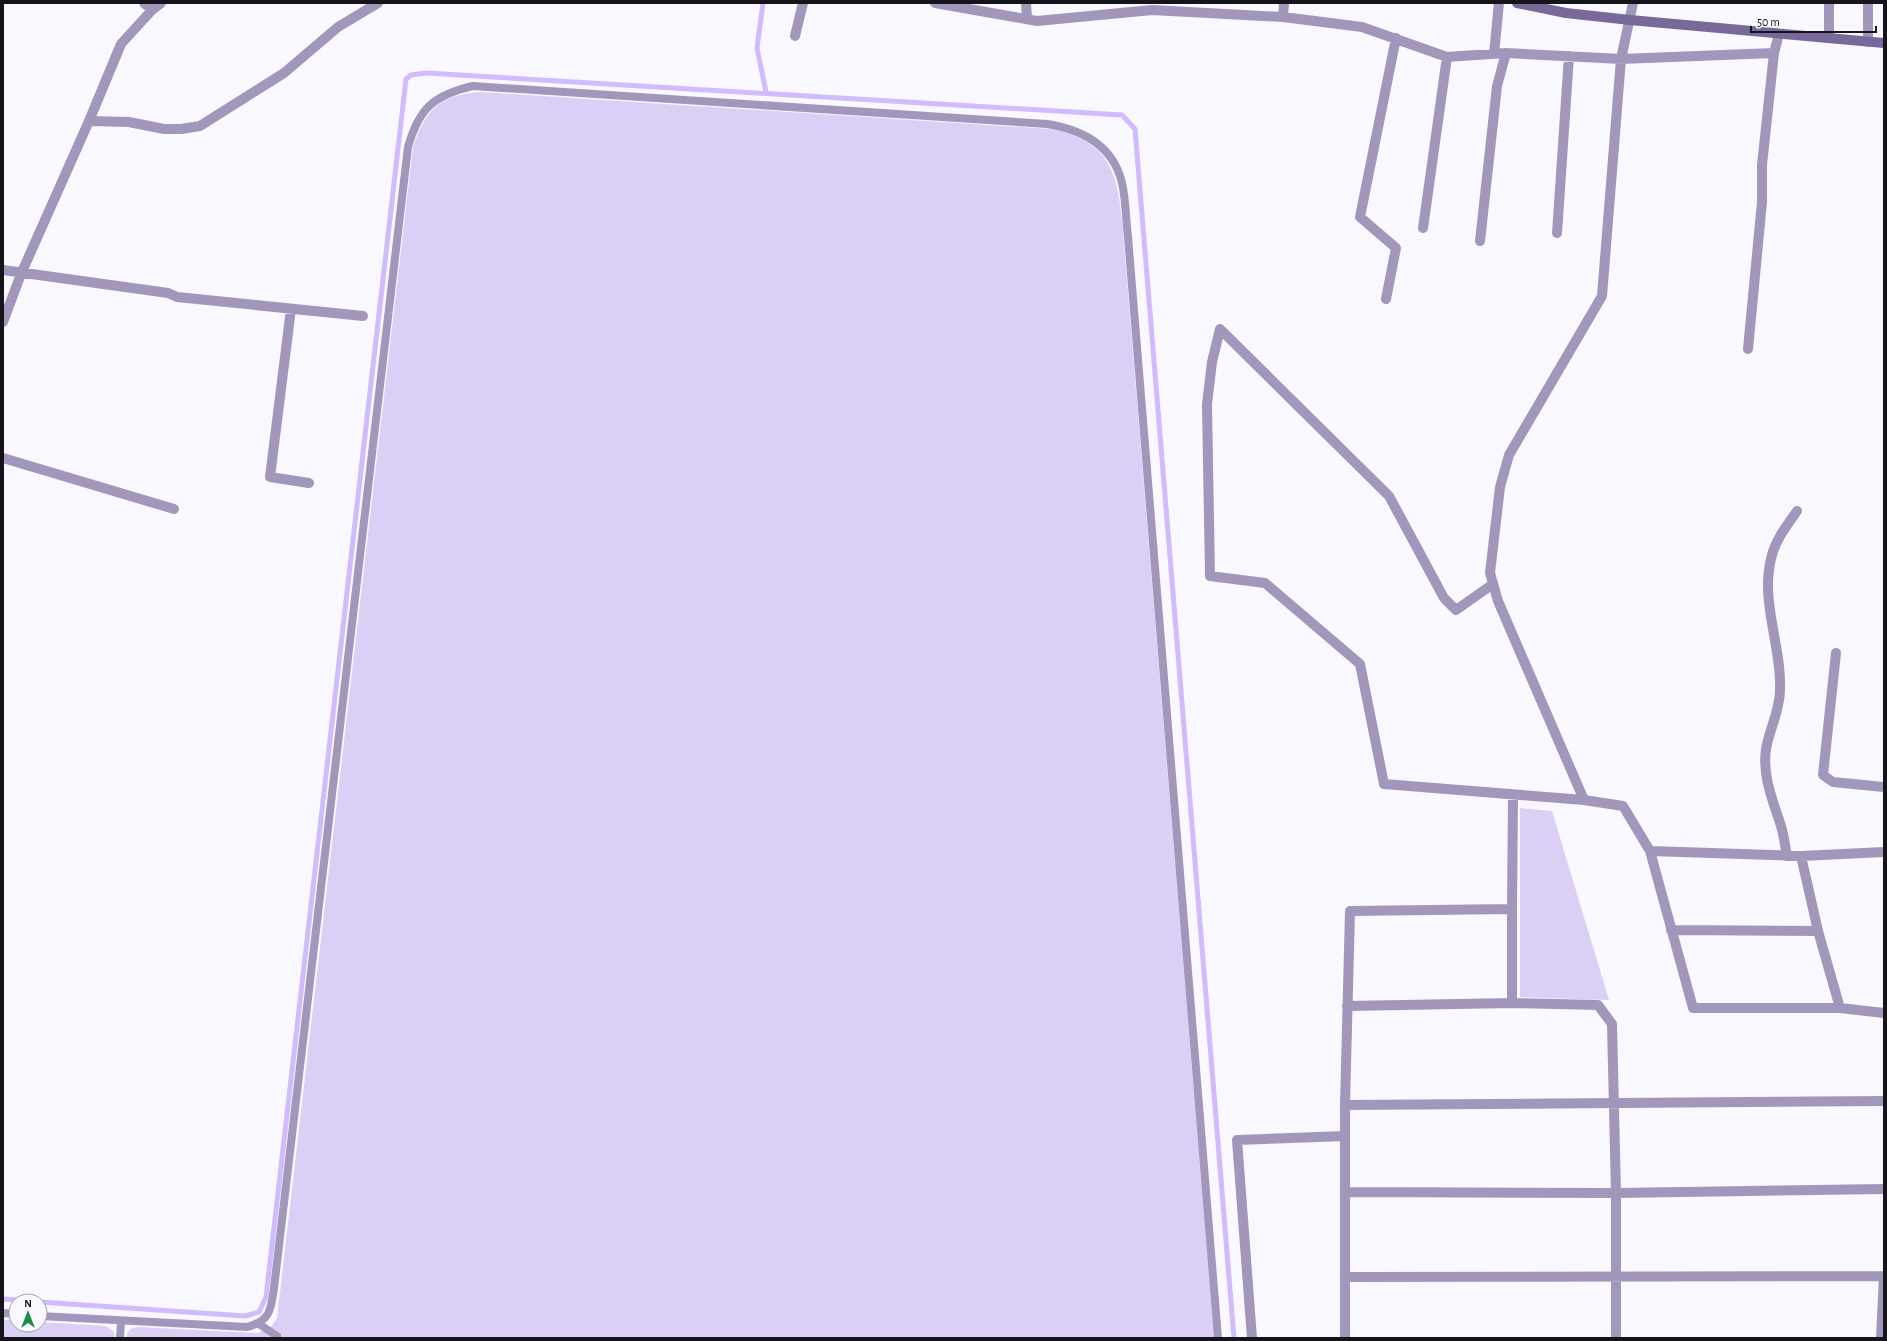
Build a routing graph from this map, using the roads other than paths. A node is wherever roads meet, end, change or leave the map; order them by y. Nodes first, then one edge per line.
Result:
1 (161, 3) edge
2 (378, 3) edge
3 (803, 3) edge
4 (935, 3) edge
5 (1026, 3) edge
6 (1284, 3) edge
7 (1499, 3) edge
8 (1517, 3) edge
9 (1633, 3) edge
10 (1829, 3) edge
11 (1868, 3) edge
12 (148, 6) edge
13 (1283, 17) junction
14 (1026, 19) junction
15 (1630, 20) junction
16 (1779, 34) junction
17 (794, 36) dead end
18 (1396, 38) junction
19 (1829, 38) junction
20 (1868, 42) junction
21 (1884, 43) edge
22 (1506, 53) junction
23 (1774, 53) junction
24 (1494, 54) junction
25 (1447, 56) junction
26 (1569, 56) junction
27 (1621, 59) junction
28 (89, 121) junction
29 (1424, 228) dead end
30 (1557, 233) dead end
31 (1480, 241) dead end
32 (3, 270) edge
33 (21, 274) junction
34 (1386, 299) dead end
35 (291, 309) junction
36 (363, 316) dead end
37 (3, 322) edge
38 (1748, 349) dead end
39 (3, 458) edge
40 (309, 483) dead end
41 (174, 509) dead end
42 (1797, 511) dead end
43 (1493, 584) junction
44 (1836, 653) dead end
45 (1884, 788) edge
46 (1513, 795) junction
47 (1584, 800) junction
48 (1650, 851) junction
49 (1884, 852) edge
50 (1787, 856) junction
51 (1800, 856) junction
52 (1512, 909) junction
53 (1671, 930) junction
54 (1818, 931) junction
55 (1512, 1003) junction
56 (1347, 1006) junction
57 (1840, 1008) junction
58 (1884, 1013) edge
59 (1884, 1102) edge
60 (1345, 1105) junction
61 (1614, 1105) junction
62 (1345, 1136) junction
63 (1884, 1189) edge
64 (1346, 1192) junction
65 (1616, 1193) junction
66 (1616, 1276) junction
67 (1884, 1276) edge
68 (1346, 1277) junction
69 (48, 1316) edge
70 (121, 1321) junction
71 (258, 1324) junction
72 (277, 1336) dead end
73 (120, 1338) edge
74 (1218, 1338) edge
75 (1252, 1338) edge
76 (1345, 1338) edge
77 (1616, 1338) edge
78 (1881, 1338) edge

1 - 12 street
2 - 28 street
3 - 17 street
4 - 14 street
5 - 14 street
6 - 13 street
7 - 24 street
8 - 15 street
9 - 15 street
10 - 19 street
11 - 20 street
12 - 28 street
13 - 14 street
13 - 18 street
15 - 16 street
15 - 27 street
16 - 19 street
16 - 23 street
18 - 25 street
18 - 34 street
19 - 20 street
20 - 21 street
22 - 24 street
22 - 26 street
22 - 31 street
23 - 27 street
23 - 38 street
24 - 25 street
25 - 29 street
26 - 27 street
26 - 30 street
27 - 43 street
28 - 33 street
32 - 33 street
33 - 35 street
33 - 37 street
35 - 36 street
35 - 40 street
39 - 41 street
42 - 50 street
43 - 46 street
43 - 47 street
44 - 45 street
46 - 47 street
46 - 52 street
47 - 48 street
48 - 50 street
48 - 53 street
49 - 51 street
50 - 51 street
51 - 54 street
52 - 55 street
52 - 56 street
53 - 54 street
53 - 57 street
54 - 57 street
55 - 56 street
55 - 61 street
56 - 60 street
57 - 58 street
59 - 61 street
60 - 61 street
60 - 62 street
61 - 65 street
62 - 64 street
62 - 75 street
63 - 65 street
64 - 65 street
64 - 68 street
65 - 66 street
66 - 67 street
66 - 68 street
66 - 77 street
67 - 78 street
68 - 76 street
69 - 70 lane
70 - 71 lane
70 - 73 lane
71 - 72 lane
71 - 74 lane

